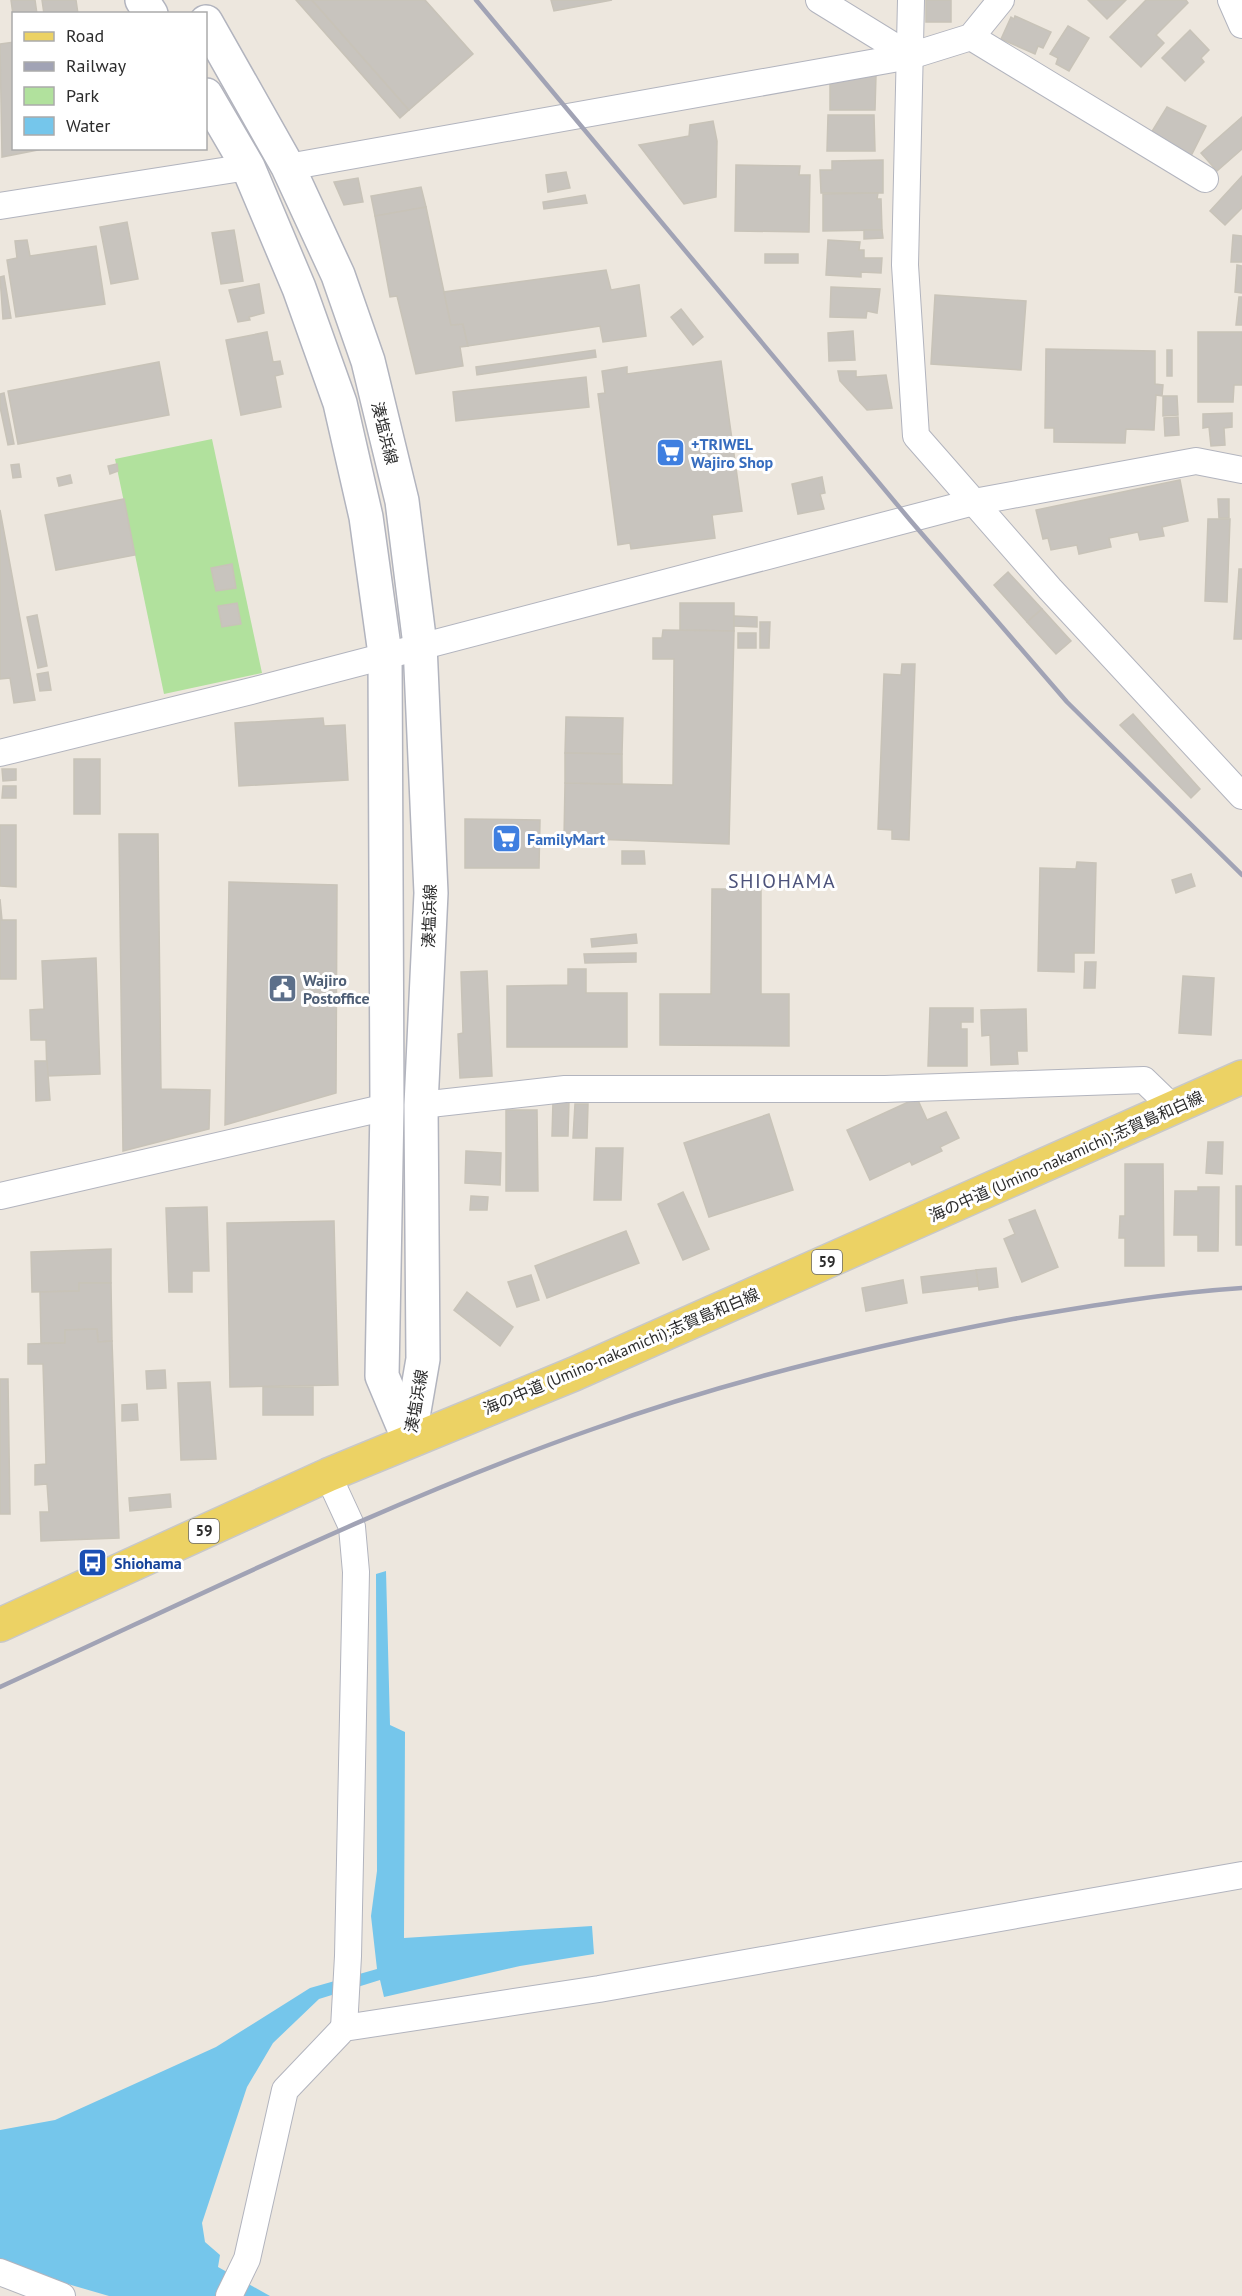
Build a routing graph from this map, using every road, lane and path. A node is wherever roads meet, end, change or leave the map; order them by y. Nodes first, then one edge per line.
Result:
1 (819, 0) edge
2 (910, 0) edge
3 (1002, 0) edge
4 (1231, 0) edge
5 (207, 24) edge
6 (1242, 25) edge
7 (971, 37) junction
8 (910, 56) junction
9 (207, 97) edge
10 (248, 167) junction
11 (288, 167) junction
12 (1205, 179) dead end
13 (0, 206) edge
14 (1242, 470) edge
15 (974, 502) junction
16 (420, 645) junction
17 (385, 654) junction
18 (0, 753) edge
19 (1242, 796) edge
20 (1242, 1077) edge
21 (421, 1105) junction
22 (387, 1107) junction
23 (1173, 1108) junction
24 (0, 1196) edge
25 (409, 1440) junction
26 (328, 1475) junction
27 (0, 1625) edge
28 (1242, 1875) edge
29 (344, 2028) junction
30 (0, 2272) edge
31 (62, 2296) edge
32 (229, 2296) edge

1 - 8 street
2 - 8 street
3 - 7 street
4 - 6 street
5 - 11 main road, 湊塩浜線
7 - 8 street
7 - 12 street
8 - 11 street
8 - 15 street
9 - 10 main road, 湊塩浜線
10 - 13 street
10 - 17 main road, 湊塩浜線
11 - 16 main road, 湊塩浜線
14 - 15 street
15 - 16 street
15 - 19 street
16 - 17 street
16 - 21 main road, 湊塩浜線
17 - 18 street
17 - 22 main road, 湊塩浜線
20 - 23 main road, 海の中道 (Umino-nakamichi);志賀島和白線 / 59
21 - 23 street
21 - 25 main road, 湊塩浜線
22 - 24 street
22 - 25 main road, 湊塩浜線
23 - 25 main road, 海の中道 (Umino-nakamichi);志賀島和白線 / 59
25 - 26 main road, 海の中道 (Umino-nakamichi);志賀島和白線 / 59
26 - 27 main road, 海の中道 (Umino-nakamichi);志賀島和白線 / 59
26 - 29 street
28 - 29 street
29 - 32 street
30 - 31 street

